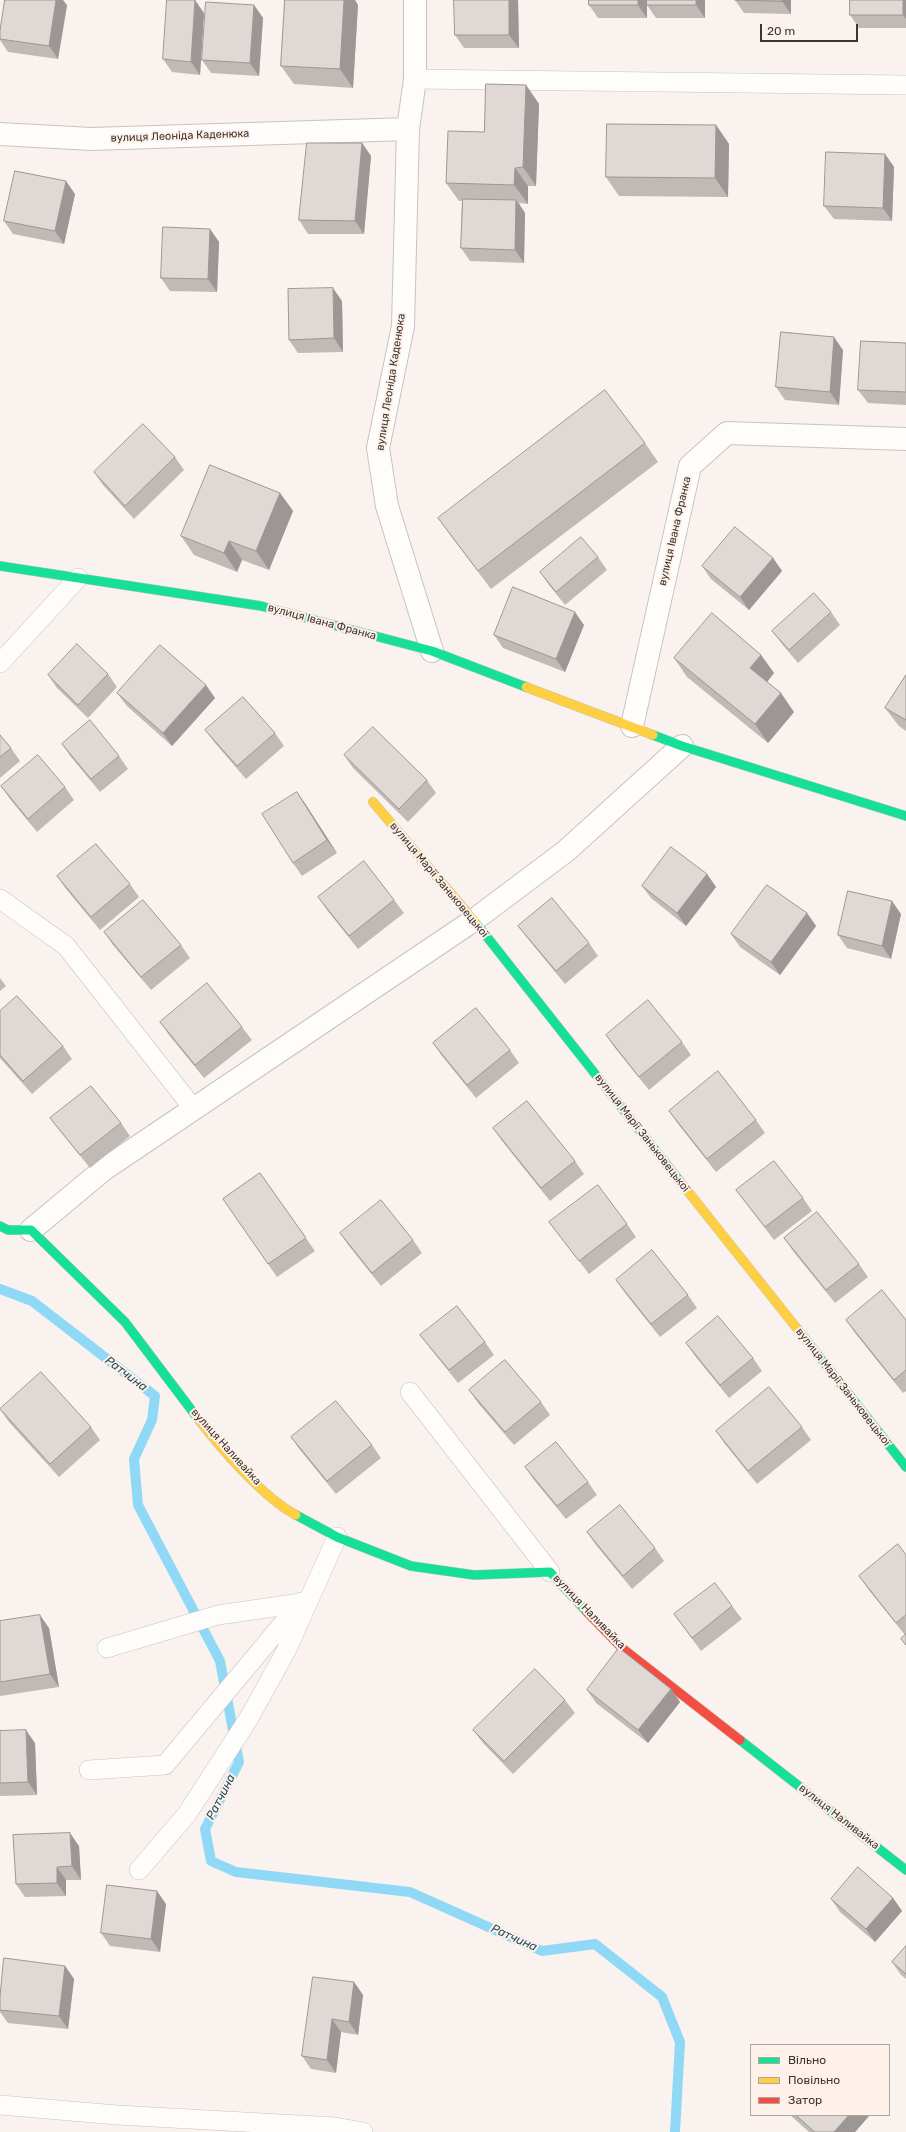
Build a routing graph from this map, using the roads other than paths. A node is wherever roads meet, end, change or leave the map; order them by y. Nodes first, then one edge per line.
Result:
1 (415, 0) edge
2 (415, 79) junction
3 (906, 85) edge
4 (408, 129) junction
5 (0, 134) edge
6 (906, 439) edge
7 (0, 566) edge
8 (78, 578) junction
9 (432, 651) junction
10 (0, 663) edge
11 (632, 726) junction
12 (682, 746) junction
13 (373, 802) dead end
14 (906, 816) edge
15 (0, 899) edge
16 (474, 920) junction
17 (193, 1108) junction
18 (0, 1226) edge
19 (32, 1230) junction
20 (410, 1392) dead end
21 (906, 1467) edge
22 (337, 1538) junction
23 (550, 1572) junction
24 (316, 1584) junction
25 (301, 1603) junction
26 (107, 1648) dead end
27 (89, 1770) dead end
28 (139, 1870) dead end
29 (906, 1870) edge
30 (0, 2105) edge
31 (363, 2132) edge

1 - 2 street, вулиця Леоніда Каденюка
2 - 3 lane
2 - 4 street, вулиця Леоніда Каденюка
4 - 5 street, вулиця Леоніда Каденюка
4 - 9 street, вулиця Леоніда Каденюка
6 - 11 street, вулиця Івана Франка
7 - 8 street, вулиця Івана Франка
8 - 9 street, вулиця Івана Франка
8 - 10 lane
9 - 11 street, вулиця Івана Франка
11 - 12 street, вулиця Івана Франка
12 - 14 street, вулиця Івана Франка
12 - 16 street
13 - 16 street, вулиця Марії Заньковецької
15 - 17 lane
16 - 17 street
16 - 21 street, вулиця Марії Заньковецької
17 - 19 street
18 - 19 street
19 - 22 street, вулиця Наливайка
20 - 23 lane
22 - 23 street, вулиця Наливайка
22 - 24 lane
23 - 29 street, вулиця Наливайка
24 - 25 lane
24 - 28 lane
25 - 26 lane
25 - 27 lane
30 - 31 lane

